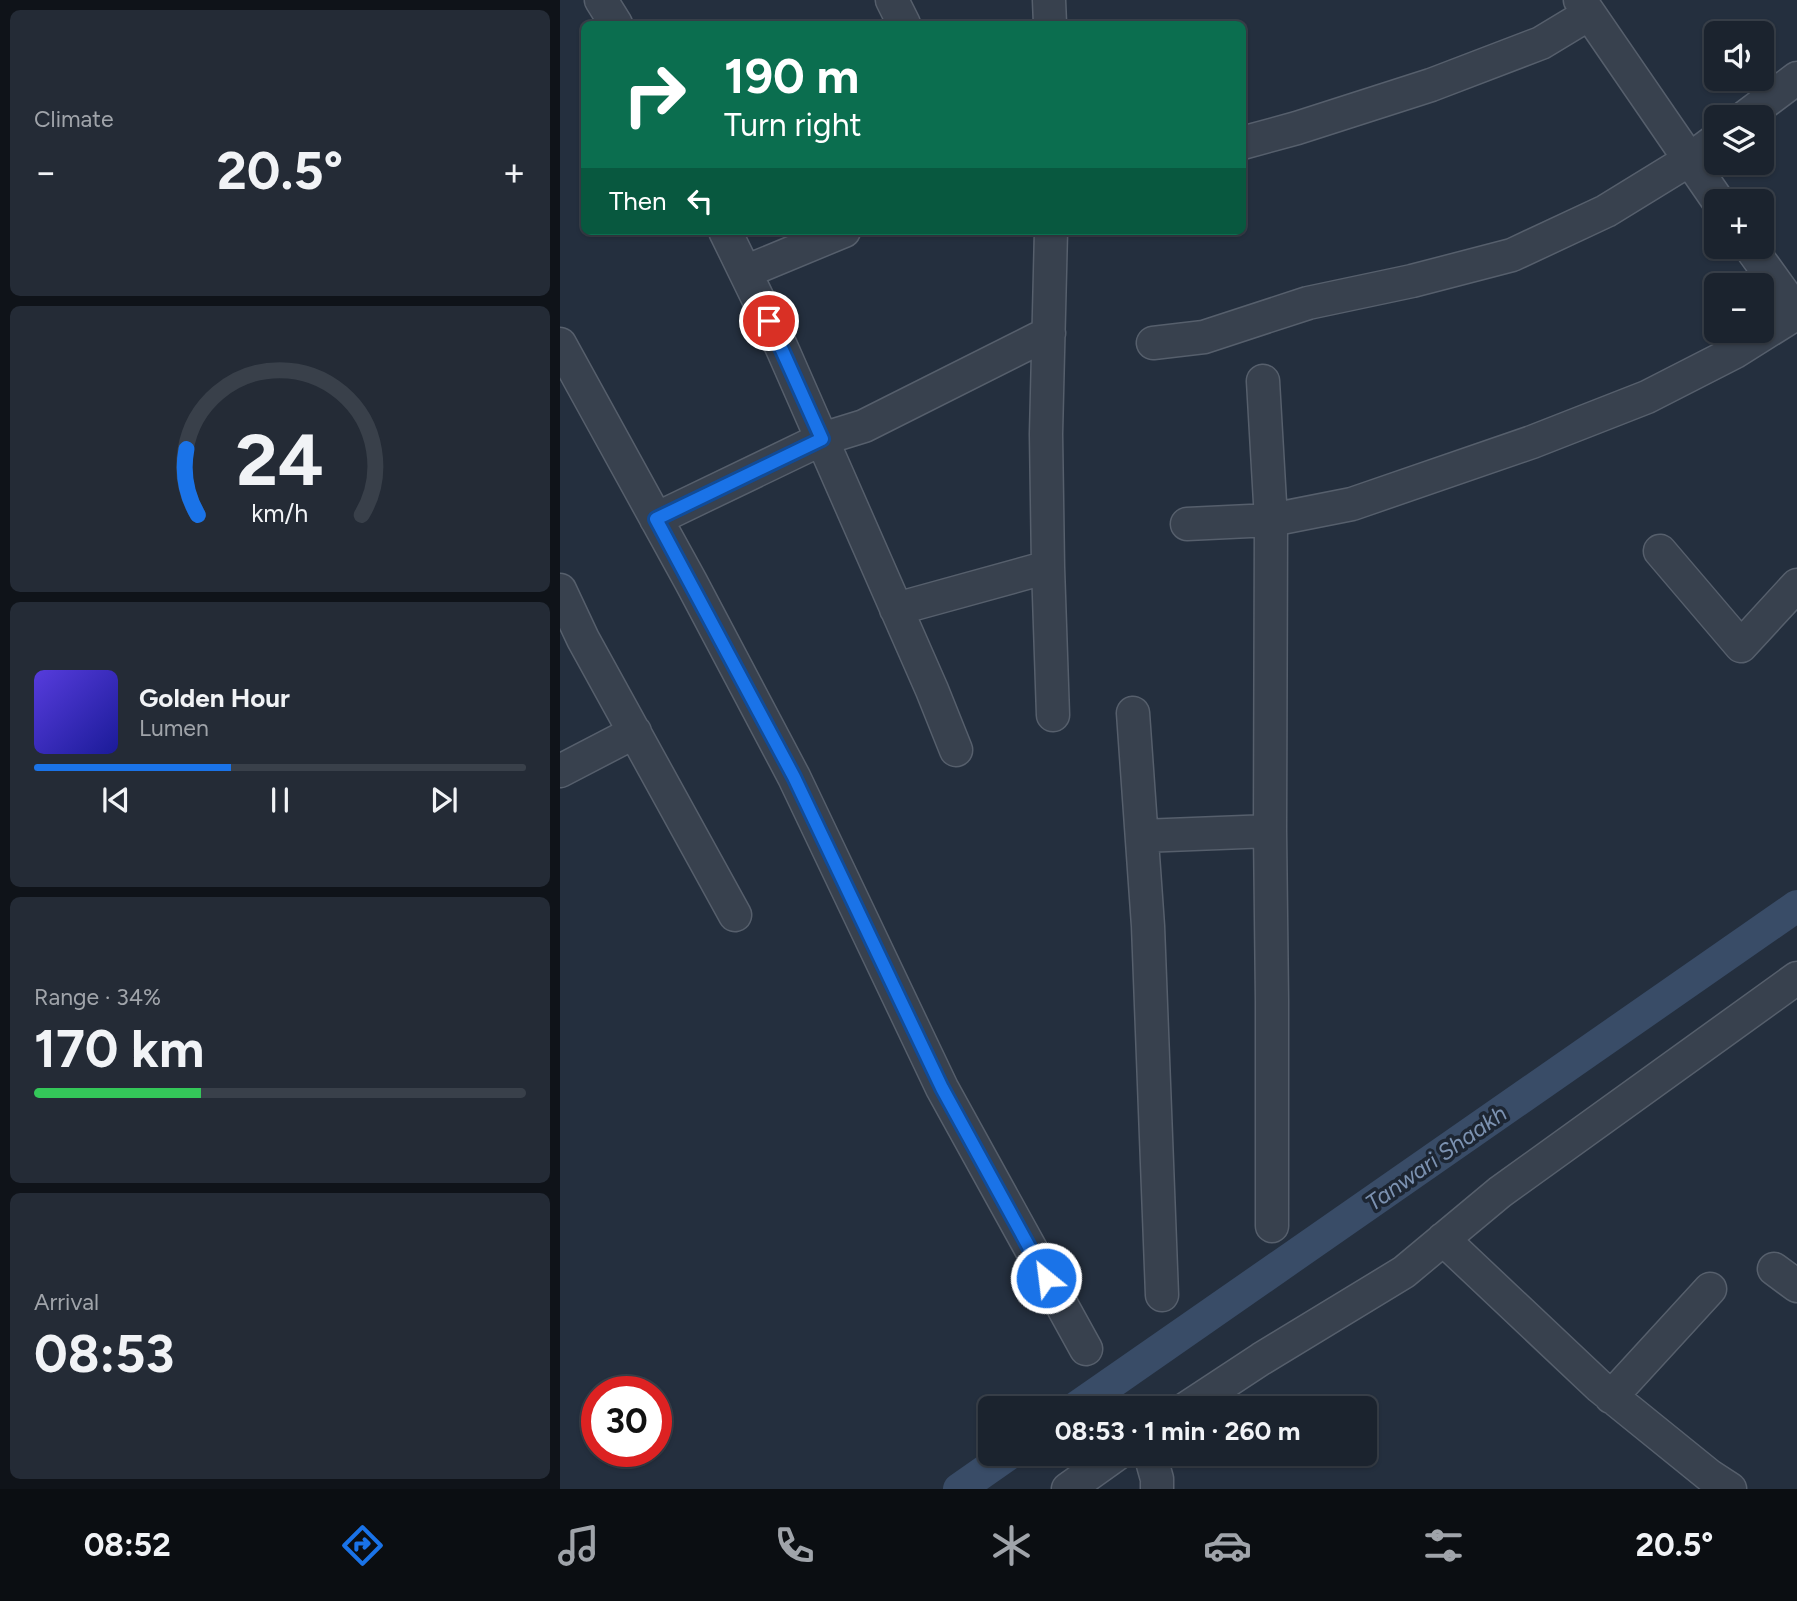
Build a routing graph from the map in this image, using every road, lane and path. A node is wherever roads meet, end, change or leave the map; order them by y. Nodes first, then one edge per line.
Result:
1 (601, 0) edge
2 (892, 0) edge
3 (1049, 0) edge
4 (1585, 7) edge
5 (614, 21) edge
6 (902, 21) edge
7 (1050, 21) edge
8 (1797, 78) edge
9 (1761, 105) edge
10 (1246, 142) edge
11 (1704, 149) edge
12 (1689, 160) junction
13 (1710, 189) edge
14 (727, 235) edge
15 (834, 235) edge
16 (1051, 235) edge
17 (1759, 259) edge
18 (745, 272) junction
19 (1797, 312) edge
20 (1049, 333) junction
21 (1153, 343) dead end
22 (563, 356) edge
23 (1263, 381) dead end
24 (822, 439) junction
25 (656, 519) junction
26 (1271, 520) junction
27 (1187, 524) dead end
28 (1660, 551) dead end
29 (1048, 566) junction
30 (1797, 585) edge
31 (560, 590) edge
32 (896, 609) junction
33 (1133, 713) dead end
34 (1053, 715) dead end
35 (635, 732) junction
36 (956, 750) dead end
37 (560, 771) edge
38 (1270, 831) junction
39 (1142, 836) junction
40 (736, 915) dead end
41 (1797, 978) edge
42 (1272, 1226) dead end
43 (1443, 1239) junction
44 (1710, 1289) dead end
45 (1161, 1295) dead end
46 (1086, 1349) dead end
47 (1205, 1396) edge
48 (1611, 1397) junction
49 (1100, 1466) edge
50 (1153, 1466) edge
51 (1068, 1489) edge
52 (1157, 1489) edge
53 (1730, 1489) edge

1 - 5 street
2 - 6 street
3 - 7 street
4 - 10 street
4 - 12 street
8 - 9 street
11 - 12 street
12 - 13 street
12 - 21 street
14 - 18 street
15 - 18 street
16 - 20 street
17 - 19 street
18 - 24 street
19 - 26 street
20 - 24 street
20 - 29 street
22 - 25 street
23 - 26 street
24 - 25 street
24 - 32 street
25 - 46 street
26 - 27 street
26 - 38 street
28 - 30 street
29 - 32 street
29 - 34 street
31 - 35 street
32 - 36 street
33 - 39 street
35 - 37 street
35 - 40 street
38 - 39 street
38 - 42 street
39 - 45 street
41 - 43 street
43 - 47 street
43 - 48 street
44 - 48 street
48 - 53 street
49 - 51 street
50 - 52 street

